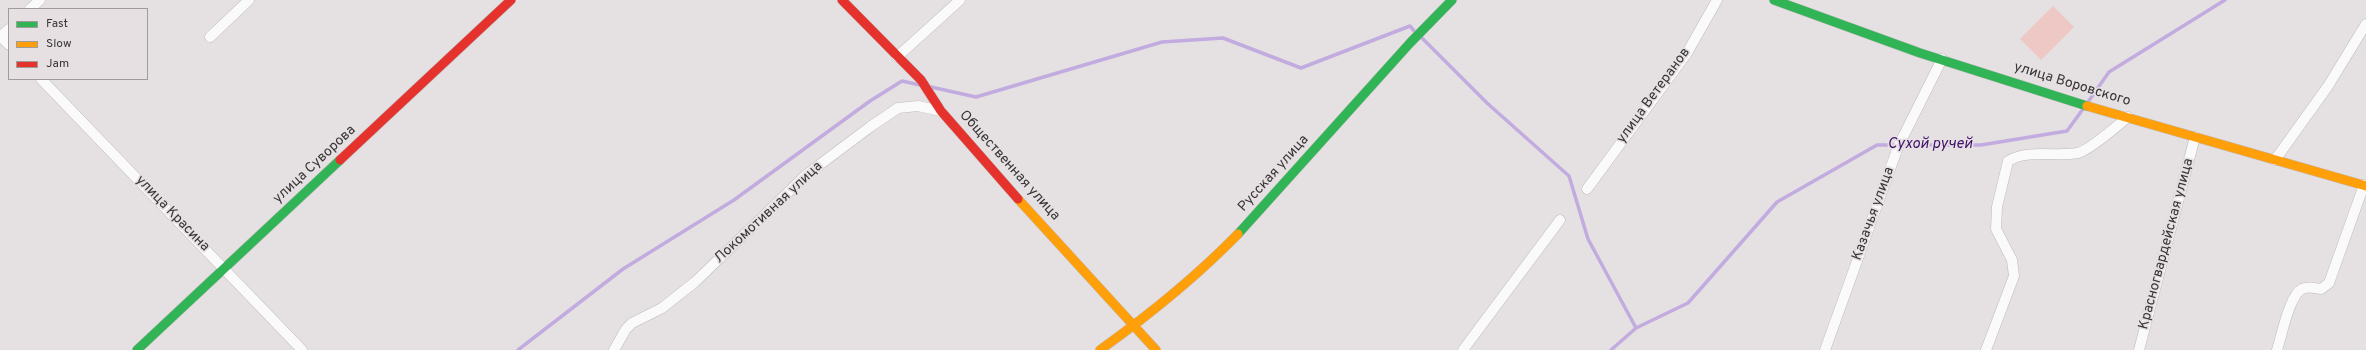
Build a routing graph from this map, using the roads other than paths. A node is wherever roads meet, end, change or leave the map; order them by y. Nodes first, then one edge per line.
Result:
1 (40, 0) edge
2 (250, 0) edge
3 (511, 0) edge
4 (842, 0) edge
5 (960, 0) edge
6 (1452, 0) edge
7 (1717, 0) edge
8 (1774, 0) edge
9 (31, 8) edge
10 (2366, 24) edge
11 (8, 30) edge
12 (0, 37) edge
13 (210, 37) dead end
14 (8, 44) edge
15 (897, 57) junction
16 (1942, 59) junction
17 (42, 80) edge
18 (941, 111) junction
19 (2128, 117) junction
20 (2195, 137) junction
21 (2275, 160) junction
22 (2365, 186) edge
23 (1587, 189) dead end
24 (1560, 220) dead end
25 (224, 269) junction
26 (1135, 325) junction
27 (137, 350) edge
28 (302, 350) edge
29 (614, 350) edge
30 (1100, 350) edge
31 (1156, 350) edge
32 (1463, 350) edge
33 (1825, 350) edge
34 (1986, 350) edge
35 (2138, 350) edge
36 (2277, 350) edge

1 - 9 street
2 - 13 street
3 - 25 street, улица Суворова
4 - 15 street, Общественная улица
5 - 15 street
6 - 26 street, Русская улица
7 - 23 street, улица Ветеранов
8 - 16 street, улица Воровского
10 - 21 street
11 - 12 street
12 - 14 street
15 - 18 street, Общественная улица
16 - 19 street, улица Воровского
16 - 33 street, Казачья улица
17 - 25 street, улица Красина
18 - 26 street, Общественная улица
18 - 29 street, Локомотивная улица
19 - 20 street, улица Воровского
19 - 34 street
20 - 21 street, улица Воровского
20 - 35 street, Красногвардейская улица
21 - 22 street, улица Воровского
22 - 36 street
24 - 32 street
25 - 27 street, улица Суворова
25 - 28 street, улица Красина
26 - 30 street, Русская улица
26 - 31 street, Общественная улица

